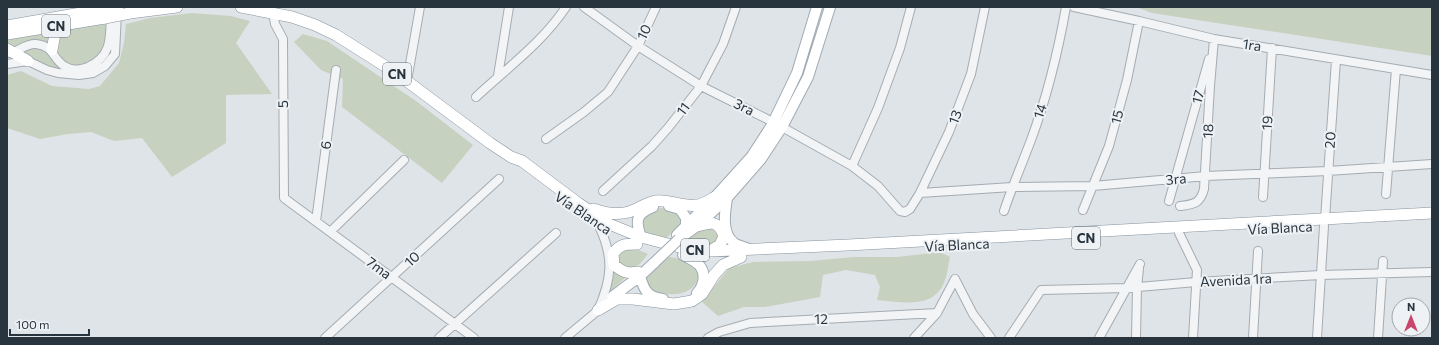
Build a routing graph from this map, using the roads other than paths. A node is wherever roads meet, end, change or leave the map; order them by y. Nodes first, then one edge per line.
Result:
1 (77, 7) edge
2 (118, 7) edge
3 (176, 7) edge
4 (241, 7) edge
5 (262, 7) edge
6 (420, 7) edge
7 (509, 7) edge
8 (566, 7) edge
9 (584, 7) edge
10 (656, 7) edge
11 (736, 7) edge
12 (817, 7) edge
13 (830, 7) edge
14 (911, 7) edge
15 (984, 7) edge
16 (1066, 7) edge
17 (1074, 7) edge
18 (107, 11) edge
19 (273, 12) junction
20 (1139, 20) junction
21 (27, 22) junction
22 (63, 25) junction
23 (7, 26) edge
24 (7, 34) edge
25 (1214, 39) junction
26 (638, 46) junction
27 (1272, 48) junction
28 (52, 50) junction
29 (9, 52) edge
30 (1336, 60) junction
31 (28, 62) junction
32 (7, 64) edge
33 (1396, 69) junction
34 (336, 70) dead end
35 (1432, 75) edge
36 (498, 76) junction
37 (407, 81) junction
38 (701, 86) junction
39 (476, 97) dead end
40 (777, 124) junction
41 (546, 139) dead end
42 (511, 156) junction
43 (404, 160) dead end
44 (1432, 164) edge
45 (852, 166) junction
46 (1388, 168) junction
47 (1328, 171) junction
48 (1264, 174) junction
49 (1206, 176) junction
50 (499, 179) dead end
51 (1175, 179) junction
52 (1093, 186) junction
53 (1012, 187) junction
54 (603, 191) dead end
55 (920, 193) junction
56 (1386, 194) dead end
57 (715, 197) junction
58 (1263, 197) dead end
59 (284, 198) joint
60 (727, 198) junction
61 (1169, 201) dead end
62 (578, 203) junction
63 (1180, 206) dead end
64 (1083, 210) dead end
65 (900, 212) joint
66 (1004, 212) dead end
67 (1432, 213) edge
68 (1432, 220) edge
69 (316, 221) junction
70 (1324, 223) junction
71 (599, 226) junction
72 (686, 226) junction
73 (697, 226) junction
74 (330, 232) junction
75 (556, 233) dead end
76 (1179, 233) junction
77 (676, 239) junction
78 (639, 240) junction
79 (751, 250) junction
80 (710, 251) junction
81 (1258, 251) dead end
82 (683, 255) junction
83 (741, 257) junction
84 (1383, 261) dead end
85 (1432, 272) edge
86 (1382, 273) junction
87 (639, 274) junction
88 (1321, 275) junction
89 (392, 277) junction
90 (1256, 279) junction
91 (1196, 282) junction
92 (1137, 287) junction
93 (1127, 288) junction
94 (612, 297) joint
95 (598, 310) junction
96 (936, 313) junction
97 (455, 324) junction
98 (325, 338) edge
99 (439, 338) edge
100 (474, 338) edge
101 (565, 338) edge
102 (708, 338) edge
103 (914, 338) edge
104 (991, 338) edge
105 (1009, 338) edge
106 (1099, 338) edge
107 (1136, 338) edge
108 (1193, 338) edge
109 (1253, 338) edge
110 (1317, 338) edge
111 (1378, 338) edge

1 - 21 highway
2 - 18 highway, CN, bridge
2 - 31 street
3 - 18 highway, CN, bridge
4 - 19 highway, Vía Blanca / CN
5 - 19 highway
6 - 37 street
7 - 36 street
8 - 36 street
9 - 26 street, 3ra
10 - 26 street, 10
11 - 38 street, 11
12 - 40 main road
13 - 40 main road
14 - 45 street
15 - 55 street, 13
16 - 53 street, 14
17 - 20 street, 1ra
18 - 21 highway, CN
18 - 22 highway, CN
18 - 28 street
19 - 37 highway, Vía Blanca / CN
19 - 59 street, 5
20 - 25 street, 1ra
20 - 52 street, 15
21 - 23 highway, CN
22 - 24 highway, CN
22 - 28 highway
25 - 27 street, 1ra
25 - 49 street, 18
25 - 51 street, 17
26 - 38 street, 3ra
26 - 41 street, 10
27 - 30 street, 1ra
27 - 48 street, 19
28 - 29 street
29 - 31 highway
30 - 33 street, 1ra
30 - 47 street, 20
31 - 32 street
33 - 35 street, 1ra
33 - 46 street
34 - 69 street, 6
36 - 39 street
37 - 42 highway, Vía Blanca / CN
38 - 40 street, 3ra
38 - 54 street, 11
40 - 45 street, 3ra
40 - 57 main road
40 - 60 main road
42 - 62 highway, Vía Blanca / CN
42 - 71 highway, Vía Blanca / CN
43 - 74 street
44 - 46 street, 3ra
45 - 65 street, 3ra
46 - 47 street, 3ra
46 - 56 street
47 - 48 street, 3ra
47 - 70 street, 20
48 - 49 street, 3ra
48 - 58 street, 19
49 - 51 street, 3ra
49 - 63 street, 18
50 - 89 street, 10
51 - 52 street, 3ra
51 - 61 street, 17
52 - 53 street, 3ra
52 - 64 street, 15
53 - 55 street, 3ra
53 - 66 street, 14
55 - 65 street, 13
57 - 62 highway
57 - 72 main road
59 - 69 street, 7ma
60 - 73 main road
60 - 79 main road
62 - 78 highway, Vía Blanca / CN
67 - 70 highway, Vía Blanca / CN
68 - 70 highway, Vía Blanca / CN
69 - 74 street, 7ma
70 - 76 highway, Vía Blanca / CN
70 - 79 highway, Vía Blanca / CN
70 - 88 street, 20
71 - 78 highway, Vía Blanca / CN
71 - 95 street
72 - 77 main road
72 - 78 main road
73 - 77 main road
73 - 80 highway
74 - 89 street, 7ma
75 - 97 street
76 - 83 highway, Vía Blanca / CN
76 - 91 street
77 - 87 main road, bridge
78 - 80 highway, Vía Blanca / CN
78 - 82 highway, Vía Blanca / CN
78 - 87 highway
79 - 80 highway, Vía Blanca / CN
81 - 90 street
82 - 83 highway, Vía Blanca / CN
82 - 87 main road
83 - 95 highway
84 - 86 street
85 - 86 street, Avenida 1ra
86 - 88 street, Avenida 1ra
86 - 111 street
87 - 94 main road
88 - 90 street, Avenida 1ra
88 - 110 street, 20
89 - 97 street, 7ma
89 - 98 street, 10
90 - 91 street, Avenida 1ra
90 - 109 street
91 - 92 street, Avenida 1ra
91 - 108 street
92 - 93 street, Avenida 1ra
92 - 93 street
92 - 107 street
93 - 105 street, Avenida 1ra
93 - 106 street
94 - 95 street
95 - 101 street
96 - 102 street, 12
96 - 103 street
96 - 104 street
97 - 99 street
97 - 100 street, 7ma

